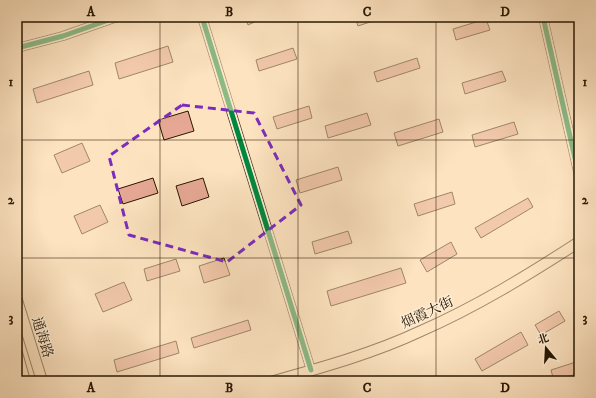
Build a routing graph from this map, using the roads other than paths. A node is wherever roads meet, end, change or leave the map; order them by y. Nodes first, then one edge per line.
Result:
1 (117, 17) edge
2 (202, 17) edge
3 (543, 17) edge
4 (17, 48) edge
5 (579, 176) edge
6 (579, 242) edge
7 (17, 300) edge
8 (17, 353) edge
9 (311, 370) junction
10 (25, 381) edge
11 (42, 381) edge
12 (274, 381) edge

1 - 4 street
2 - 9 street
3 - 5 street
6 - 9 main road, 烟霞大街
7 - 11 main road, 通海路
8 - 10 main road
9 - 12 main road, 烟霞大街

